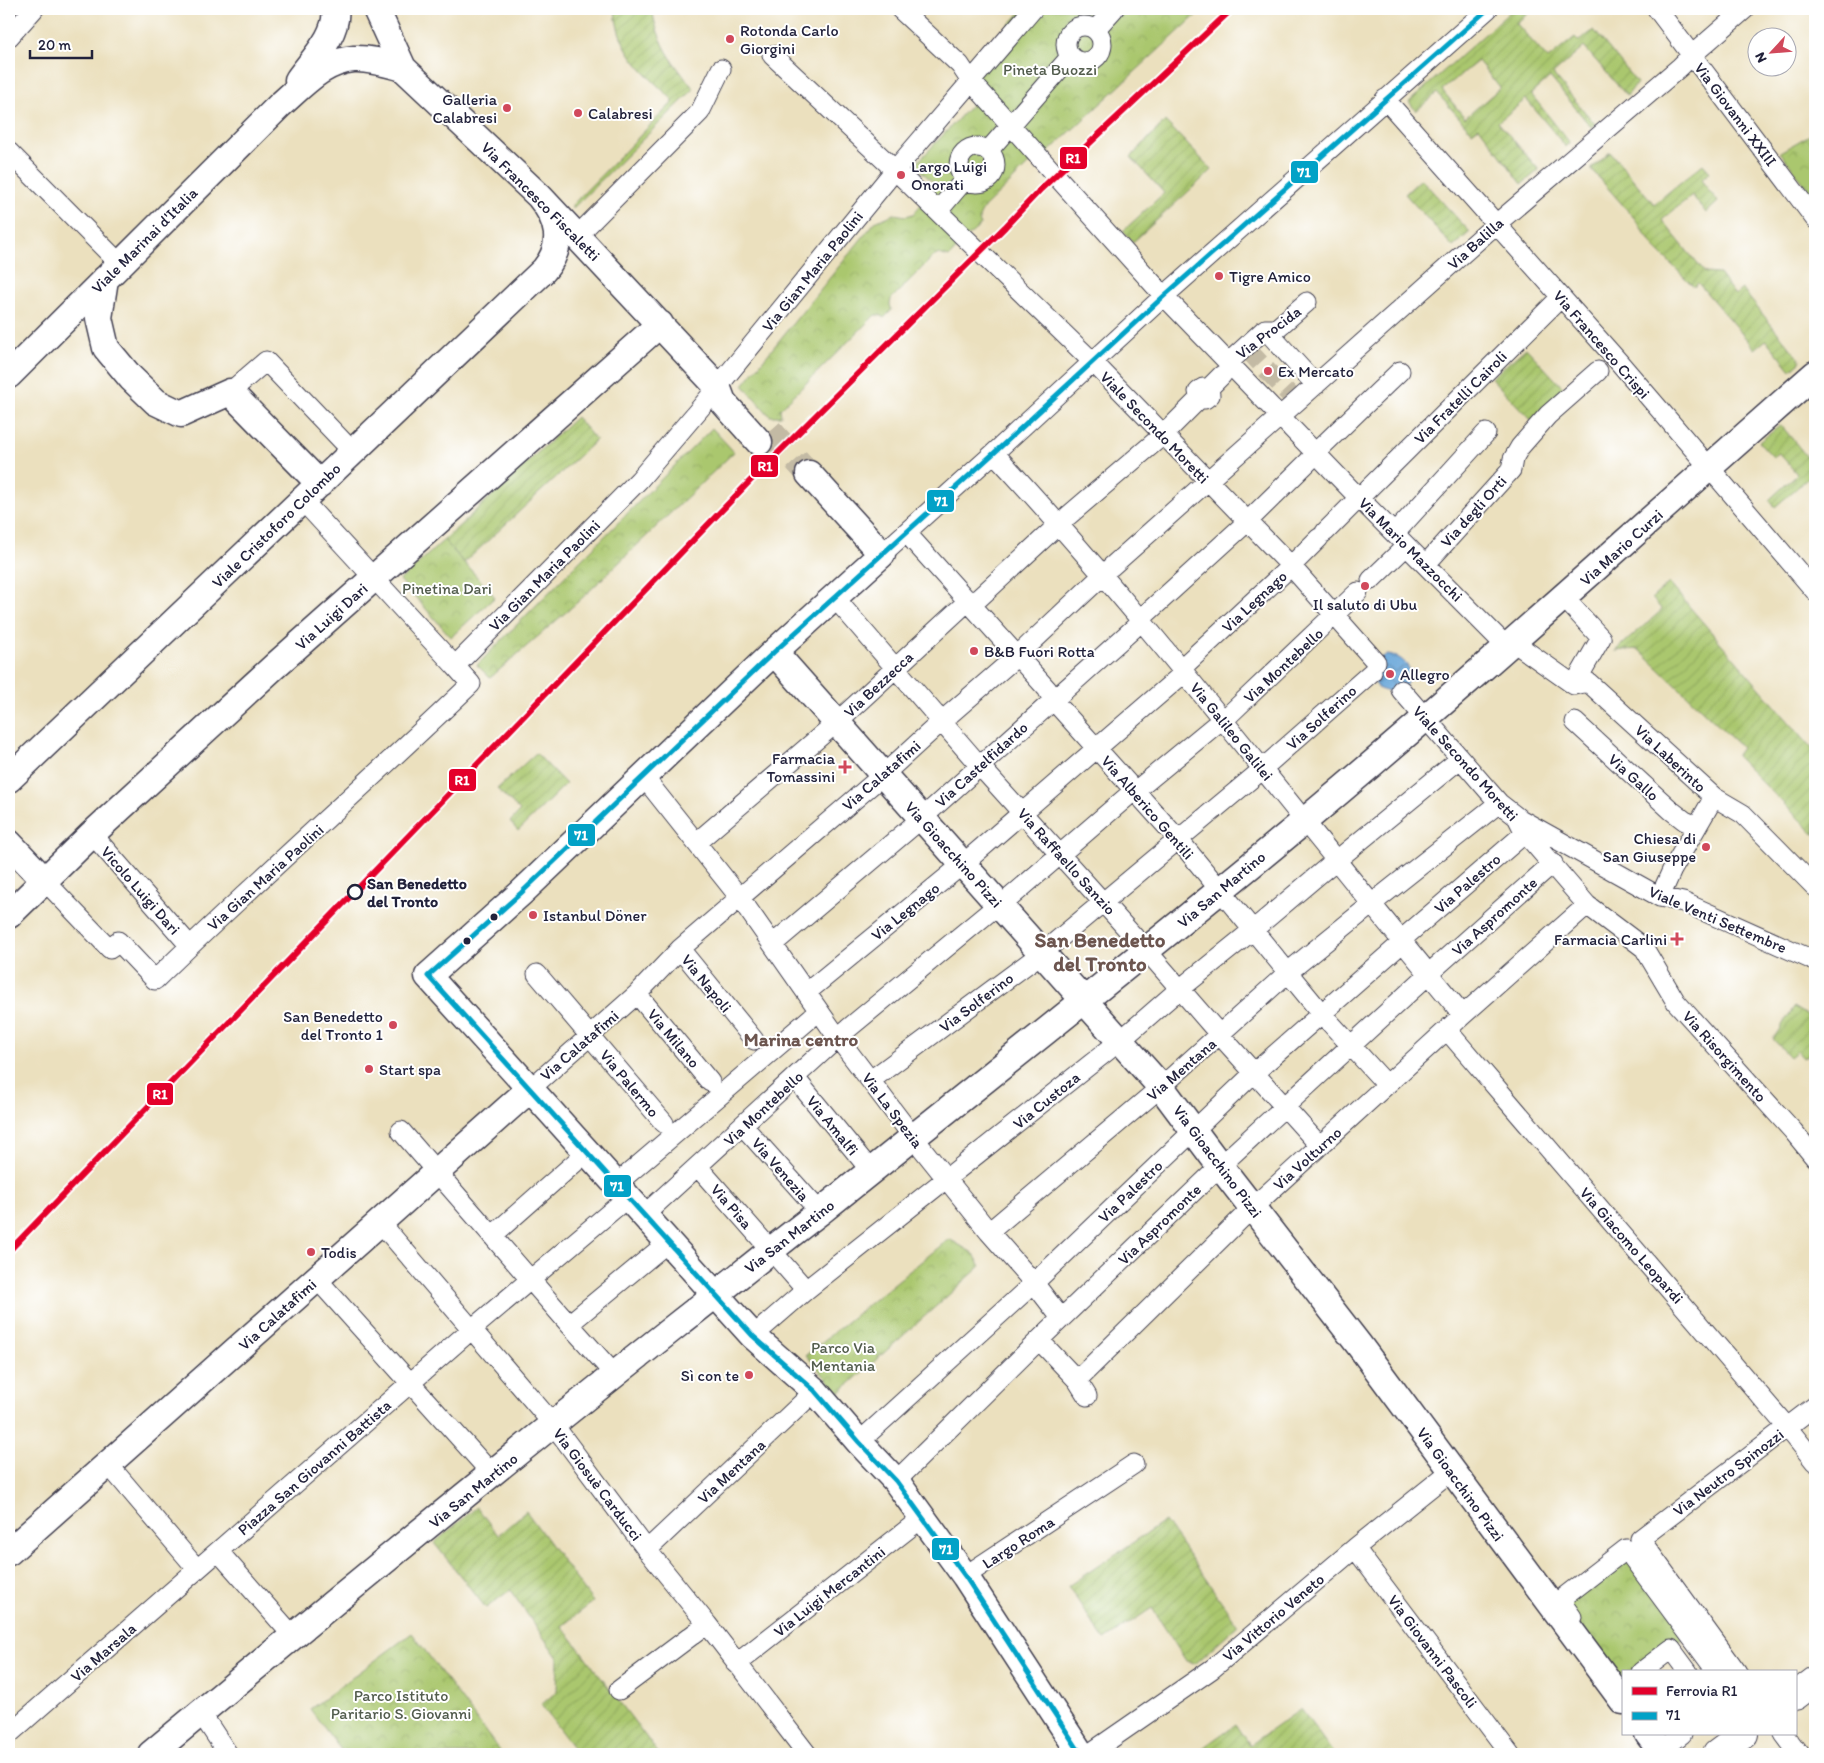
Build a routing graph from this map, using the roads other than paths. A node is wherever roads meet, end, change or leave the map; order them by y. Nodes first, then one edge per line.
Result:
1 (34, 9) edge
2 (335, 9) edge
3 (376, 9) edge
4 (900, 9) edge
5 (1033, 9) edge
6 (1114, 9) edge
7 (1488, 9) edge
8 (1657, 9) edge
9 (1745, 9) edge
10 (1095, 30) junction
11 (9, 37) edge
12 (772, 55) dead end
13 (1692, 55) junction
14 (1071, 56) junction
15 (404, 68) junction
16 (721, 69) dead end
17 (970, 80) junction
18 (1385, 99) junction
19 (280, 105) junction
20 (1011, 125) junction
21 (988, 151) junction
22 (9, 152) edge
23 (895, 170) junction
24 (966, 178) junction
25 (539, 196) junction
26 (938, 212) junction
27 (1815, 219) edge
28 (1495, 225) junction
29 (577, 236) junction
30 (601, 261) junction
31 (544, 270) junction
32 (113, 272) junction
33 (1164, 296) junction
34 (1561, 297) junction
35 (1307, 302) dead end
36 (660, 324) junction
37 (1265, 330) junction
38 (1093, 362) junction
39 (1400, 371) dead end
40 (1598, 371) dead end
41 (1815, 374) edge
42 (9, 375) edge
43 (1215, 381) junction
44 (1316, 385) junction
45 (717, 386) junction
46 (230, 392) junction
47 (1281, 416) junction
48 (1486, 433) dead end
49 (1163, 435) junction
50 (765, 436) tunnel mouth
51 (353, 452) junction
52 (994, 453) junction
53 (1312, 457) junction
54 (1709, 468) junction
55 (803, 480) tunnel mouth
56 (1208, 482) junction
57 (311, 492) junction
58 (1356, 501) junction
59 (1063, 521) junction
60 (1247, 522) junction
61 (906, 532) junction
62 (1398, 542) junction
63 (882, 554) junction
64 (1426, 564) junction
65 (1291, 566) junction
66 (1107, 571) junction
67 (373, 578) junction
68 (1815, 591) edge
69 (834, 597) junction
70 (967, 602) junction
71 (1568, 602) dead end
72 (1335, 615) junction
73 (1144, 617) junction
74 (1513, 646) junction
75 (774, 652) junction
76 (1017, 656) junction
77 (454, 666) junction
78 (1186, 667) junction
79 (1374, 667) joint
80 (895, 668) junction
81 (1574, 686) junction
82 (1401, 690) dead end
83 (1053, 700) junction
84 (1230, 714) dead end
85 (1425, 717) junction
86 (942, 721) junction
87 (837, 722) junction
88 (1574, 722) dead end
89 (1214, 726) dead end
90 (1097, 749) junction
91 (1460, 759) junction
92 (979, 765) junction
93 (1266, 766) junction
94 (883, 775) junction
95 (642, 776) junction
96 (9, 779) edge
97 (1714, 797) junction
98 (1498, 802) junction
99 (1022, 811) junction
100 (922, 818) junction
101 (1304, 821) junction
102 (1521, 825) junction
103 (1697, 826) junction
104 (92, 834) junction
105 (1178, 839) junction
106 (697, 842) junction
107 (9, 843) edge
108 (1340, 857) junction
109 (1552, 863) junction
110 (963, 864) junction
111 (45, 881) junction
112 (1815, 887) edge
113 (1219, 890) junction
114 (1660, 897) junction
115 (740, 898) junction
116 (1375, 901) junction
117 (1103, 902) junction
118 (1002, 903) junction
119 (1587, 906) junction
120 (9, 915) edge
121 (1253, 930) junction
122 (1406, 938) junction
123 (773, 944) junction
124 (190, 946) junction
125 (1644, 948) joint
126 (680, 949) junction
127 (1148, 951) junction
128 (1042, 953) junction
129 (1815, 961) edge
130 (1432, 971) junction
131 (537, 974) dead end
132 (1287, 974) junction
133 (1180, 989) junction
134 (807, 992) junction
135 (637, 994) junction
136 (1084, 1000) junction
137 (1322, 1014) junction
138 (1463, 1015) junction
139 (812, 1016) dead end
140 (1447, 1030) junction
141 (1220, 1035) junction
142 (590, 1036) junction
143 (838, 1038) junction
144 (754, 1040) dead end
145 (1121, 1040) junction
146 (1351, 1045) junction
147 (1254, 1073) junction
148 (795, 1078) junction
149 (871, 1080) junction
150 (710, 1082) dead end
151 (1387, 1085) junction
152 (1161, 1086) junction
153 (530, 1088) junction
154 (1284, 1107) junction
155 (664, 1123) dead end
156 (743, 1126) junction
157 (1194, 1130) junction
158 (401, 1131) dead end
159 (913, 1138) junction
160 (1320, 1146) junction
161 (586, 1152) junction
162 (1815, 1158) edge
163 (1220, 1166) junction
164 (698, 1167) junction
165 (435, 1171) junction
166 (871, 1171) junction
167 (947, 1180) junction
168 (630, 1198) junction
169 (1252, 1208) junction
170 (820, 1212) junction
171 (379, 1221) junction
172 (989, 1232) junction
173 (492, 1236) junction
174 (667, 1243) junction
175 (770, 1250) junction
176 (317, 1279) junction
177 (530, 1280) junction
178 (1034, 1283) junction
179 (806, 1290) junction
180 (716, 1295) junction
181 (1061, 1318) junction
182 (569, 1324) junction
183 (472, 1329) junction
184 (753, 1336) junction
185 (1038, 1340) junction
186 (615, 1375) junction
187 (1077, 1380) junction
188 (410, 1382) junction
189 (815, 1391) junction
190 (1087, 1396) dead end
191 (1815, 1406) edge
192 (553, 1424) junction
193 (1788, 1427) junction
194 (859, 1442) junction
195 (1815, 1462) edge
196 (108, 1464) junction
197 (1134, 1464) dead end
198 (1451, 1470) junction
199 (492, 1474) junction
200 (896, 1481) junction
201 (922, 1518) junction
202 (1355, 1548) junction
203 (647, 1550) junction
204 (218, 1551) junction
205 (9, 1552) edge
206 (197, 1569) junction
207 (965, 1576) junction
208 (707, 1624) junction
209 (293, 1636) junction
210 (736, 1664) junction
211 (1644, 1670) edge
212 (1687, 1670) edge
213 (1716, 1670) edge
214 (1736, 1670) edge
215 (1815, 1681) edge
216 (1622, 1683) edge
217 (619, 1690) dead end
218 (1796, 1695) edge
219 (1622, 1700) edge
220 (201, 1713) junction
221 (9, 1734) edge
222 (1676, 1736) edge
223 (1741, 1736) edge
224 (1786, 1736) edge
225 (1659, 1742) edge
226 (151, 1754) edge
227 (228, 1754) edge
228 (807, 1754) edge
229 (1081, 1754) edge
230 (1089, 1754) edge
231 (1510, 1754) edge
232 (1717, 1754) edge
233 (1799, 1754) edge

1 - 11 street
2 - 19 street, Viale Marinai d'Italia
3 - 15 street, Via Francesco Fiscaletti
4 - 17 street
5 - 17 street, Via Gian Maria Paolini
6 - 10 street
7 - 18 street
8 - 13 street, Via Giovanni XXIII
9 - 13 street, Via Balilla
10 - 14 street
10 - 14 street
12 - 23 street, Viale Secondo Moretti
13 - 27 street, Via Giovanni XXIII
13 - 28 street, Via Balilla
14 - 20 street
15 - 19 street, Viale Marinai d'Italia
15 - 25 street, Via Francesco Fiscaletti
16 - 29 street
17 - 20 street
17 - 23 street, Via Gian Maria Paolini
18 - 28 street, Via Francesco Crispi
18 - 33 street
19 - 32 street, Viale Marinai d'Italia
20 - 21 street
20 - 33 street
21 - 24 street
21 - 24 street
22 - 32 street
23 - 26 street, Viale Secondo Moretti
23 - 45 street, Via Gian Maria Paolini
24 - 26 street
25 - 29 street, Via Francesco Fiscaletti
25 - 31 street, Viale Cristoforo Colombo
26 - 38 street, Viale Secondo Moretti
28 - 34 street, Via Francesco Crispi
28 - 44 street, Via Balilla
29 - 30 street, Via Francesco Fiscaletti
30 - 31 street, Viale Cristoforo Colombo
30 - 36 street, Via Francesco Fiscaletti
31 - 51 street, Viale Cristoforo Colombo
32 - 42 street, Viale Marinai d'Italia
32 - 46 street
33 - 38 street
33 - 43 street
34 - 54 street, Via Francesco Crispi
34 - 58 street, Via Fratelli Cairoli
35 - 37 street, Via Procida
36 - 45 street, Via Francesco Fiscaletti
36 - 67 street, Via Luigi Dari
37 - 43 street, Via Procida
37 - 44 street
38 - 49 street, Viale Secondo Moretti
38 - 52 street
39 - 53 street, Via Castelfidardo
40 - 64 street, Via degli Orti
41 - 54 street, Via Mario Curzi
43 - 47 street
43 - 49 street, Via Bezzecca
44 - 47 street, Via Balilla
45 - 50 street, Via Francesco Fiscaletti
45 - 77 street, Via Gian Maria Paolini
46 - 51 street
46 - 57 street
47 - 53 street, Via Mario Mazzocchi
47 - 56 street, Via Balilla
48 - 62 street, Via Montebello
49 - 56 street, Viale Secondo Moretti
49 - 59 street, Via Bezzecca
51 - 57 street, Viale Cristoforo Colombo
52 - 59 street, Via Galileo Galilei
52 - 61 street
53 - 58 street, Via Mario Mazzocchi
53 - 60 street, Via Castelfidardo
54 - 68 street, Via Francesco Crispi
54 - 74 street, Via Mario Curzi
55 - 63 street
56 - 60 street, Viale Secondo Moretti
56 - 66 street, Via Calatafimi
57 - 67 street
57 - 96 street, Viale Cristoforo Colombo
58 - 62 street, Via Mario Mazzocchi
58 - 65 street, Via Legnago
59 - 66 street, Via Galileo Galilei
59 - 70 street, Via Bezzecca
60 - 65 street, Viale Secondo Moretti
60 - 73 street, Via Castelfidardo
61 - 63 street
61 - 70 street, Via Alberico Gentili
62 - 64 street, Via Mario Mazzocchi
62 - 72 street, Via Montebello
63 - 69 street
64 - 74 street, Via Mario Mazzocchi
65 - 72 street, Viale Secondo Moretti
65 - 78 street, Via Legnago
66 - 73 street, Via Galileo Galilei
66 - 76 street, Via Calatafimi
67 - 77 street
67 - 104 street, Via Luigi Dari
69 - 75 street
69 - 80 street, Via Raffaello Sanzio
70 - 76 street, Via Alberico Gentili
70 - 80 street, Via Bezzecca
71 - 81 street
72 - 79 street, Viale Secondo Moretti
72 - 84 street, Via Montebello
73 - 78 street, Via Galileo Galilei
73 - 83 street, Via Castelfidardo
74 - 81 street, Via Laberinto
74 - 85 street, Via Mario Curzi
75 - 87 street, Via Gioacchino Pizzi
75 - 95 street
76 - 83 street, Via Alberico Gentili
76 - 86 street, Via Calatafimi
77 - 124 street, Via Gian Maria Paolini
78 - 90 street, Via Legnago
78 - 93 street, Via Galileo Galilei
79 - 93 street, Via Solferino
80 - 86 street, Via Raffaello Sanzio
80 - 87 street, Via Bezzecca
81 - 97 street, Via Laberinto
82 - 85 street, Viale Secondo Moretti
83 - 90 street, Via Alberico Gentili
83 - 92 street, Via Castelfidardo
85 - 91 street, Viale Secondo Moretti
85 - 101 street, Via San Martino
86 - 92 street, Via Raffaello Sanzio
86 - 94 street, Via Calatafimi
87 - 94 street, Via Gioacchino Pizzi
87 - 106 street, Via Bezzecca
88 - 103 street, Via Gallo
89 - 118 street, Via Montebello
90 - 99 street, Via Legnago
90 - 105 street, Via Alberico Gentili
91 - 98 street, Viale Secondo Moretti
91 - 108 street, Via Custoza
92 - 99 street, Via Raffaello Sanzio
92 - 100 street, Via Castelfidardo
93 - 101 street, Via Galileo Galilei
93 - 105 street, Via Solferino
94 - 100 street, Via Gioacchino Pizzi
94 - 115 street, Via Calatafimi
95 - 106 street, Via La Spezia
95 - 153 street
97 - 103 street
97 - 112 street, Via Laberinto
98 - 102 street, Viale Secondo Moretti
98 - 116 street, Via Mentana
99 - 110 street, Via Legnago
99 - 117 street, Via Raffaello Sanzio
100 - 110 street, Via Gioacchino Pizzi
100 - 123 street, Via Castelfidardo
101 - 108 street, Via Galileo Galilei
101 - 113 street, Via San Martino
102 - 109 street, Viale Secondo Moretti
102 - 114 street, Viale Venti Settembre
102 - 122 street, Via Palestro
103 - 114 street
104 - 111 street, Via Luigi Dari
104 - 124 street, Vicolo Luigi Dari
105 - 113 street, Via Alberico Gentili
105 - 117 street, Via Solferino
106 - 115 street, Via La Spezia
107 - 111 street
108 - 116 street, Via Galileo Galilei
108 - 121 street, Via Custoza
109 - 119 street, Viale Secondo Moretti
109 - 130 street, Via Aspromonte
110 - 118 street, Via Gioacchino Pizzi
110 - 134 street, Via Legnago
111 - 120 street, Via Luigi Dari
111 - 124 street
113 - 121 street, Via Alberico Gentili
113 - 127 street, Via San Martino
114 - 129 street, Viale Venti Settembre
115 - 123 street, Via La Spezia
115 - 126 street, Via Calatafimi
116 - 122 street, Via Galileo Galilei
116 - 132 street, Via Mentana
117 - 127 street, Via Raffaello Sanzio
117 - 128 street, Via Solferino
118 - 128 street, Via Gioacchino Pizzi
118 - 143 street, Via Montebello
119 - 125 street, Viale Secondo Moretti
119 - 138 street, Via Volturno
121 - 132 street, Via Alberico Gentili
121 - 133 street, Via Custoza
122 - 130 street, Via Galileo Galilei
122 - 137 street, Via Palestro
123 - 134 street, Via La Spezia
125 - 162 street, Via Risorgimento
126 - 135 street, Via Calatafimi
126 - 144 street, Via Napoli
127 - 133 street, Via Raffaello Sanzio
127 - 136 street, Via San Martino
128 - 136 street, Via Gioacchino Pizzi
128 - 149 street, Via Solferino
130 - 138 street, Via Galileo Galilei
130 - 146 street, Via Aspromonte
131 - 142 street, Via Palermo
132 - 137 street, Via Alberico Gentili
132 - 141 street, Via Mentana
133 - 141 street, Via Raffaello Sanzio
133 - 145 street, Via Custoza
134 - 143 street, Via La Spezia
135 - 142 street, Via Calatafimi
135 - 150 street, Via Milano
136 - 145 street, Via Gioacchino Pizzi
136 - 159 street, Via San Martino
137 - 146 street, Via Alberico Gentili
137 - 147 street, Via Palestro
138 - 140 street, Via Volturno
139 - 168 street
140 - 151 street, Via Volturno
140 - 193 street, Via Giacomo Leopardi
141 - 147 street, Via Raffaello Sanzio
141 - 152 street, Via Mentana
142 - 153 street, Via Calatafimi
142 - 155 street, Via Palermo
143 - 148 street, Via Montebello
143 - 149 street, Via La Spezia
145 - 152 street, Via Gioacchino Pizzi
145 - 167 street, Via Custoza
146 - 151 street, Via Alberico Gentili
146 - 154 street, Via Aspromonte
147 - 154 street, Via Raffaello Sanzio
147 - 157 street, Via Palestro
148 - 156 street, Via Montebello
148 - 166 street, Via Amalfi
149 - 159 street, Via La Spezia
151 - 160 street, Via Volturno
152 - 157 street, Via Gioacchino Pizzi
152 - 172 street, Via Mentana
153 - 161 street
153 - 165 street, Via Calatafimi
154 - 160 street, Via Raffaello Sanzio
154 - 163 street, Via Aspromonte
156 - 164 street, Via Montebello
156 - 170 street, Via Venezia
157 - 163 street, Via Gioacchino Pizzi
157 - 178 street, Via Palestro
158 - 165 street
159 - 166 street, Via San Martino
159 - 167 street, Via La Spezia
160 - 169 street, Via Volturno
161 - 168 street
161 - 173 street
163 - 169 street, Via Gioacchino Pizzi
163 - 181 street, Via Aspromonte
164 - 168 street, Via Montebello
164 - 175 street, Via Pisa
165 - 171 street, Via Calatafimi
165 - 173 street
166 - 170 street, Via San Martino
167 - 172 street, Via La Spezia
167 - 179 street, Via Custoza
168 - 174 street
168 - 177 street, Piazza San Giovanni Battista
169 - 187 street, Via Volturno
169 - 198 street, Via Gioacchino Pizzi
170 - 175 street, Via San Martino
171 - 176 street, Via Calatafimi
171 - 183 street, Via Giosuè Carducci
172 - 178 street, Via La Spezia
173 - 177 street
174 - 180 street
174 - 182 street
175 - 179 street, Via Pisa
175 - 180 street, Via San Martino
176 - 188 street
176 - 196 street, Via Calatafimi
177 - 182 street
177 - 183 street, Piazza San Giovanni Battista
178 - 181 street, Via La Spezia
178 - 194 street, Via Palestro
179 - 184 street, Via Custoza
180 - 184 street
180 - 186 street, Via San Martino
181 - 185 street, Via Aspromonte
182 - 186 street
183 - 188 street, Piazza San Giovanni Battista
183 - 192 street, Via Giosuè Carducci
184 - 189 street
185 - 187 street
185 - 200 street, Via Aspromonte
186 - 192 street, Via San Martino
187 - 190 street
188 - 199 street
188 - 204 street, Piazza San Giovanni Battista
189 - 194 street
189 - 203 street, Via Mentana
191 - 193 street, Via Neutro Spinozzi
192 - 199 street, Via San Martino
192 - 203 street, Via Giosuè Carducci
193 - 195 street, Via Giacomo Leopardi
193 - 214 street, Via Neutro Spinozzi
194 - 200 street
196 - 205 street, Via Calatafimi
196 - 206 street
197 - 207 street, Largo Roma
198 - 202 street, Via Vittorio Veneto
198 - 219 street, Via Gioacchino Pizzi
199 - 209 street, Via San Martino
200 - 201 street
201 - 207 street
201 - 210 street, Via Luigi Mercantini
202 - 230 street, Via Vittorio Veneto
202 - 231 street, Via Giovanni Pascoli
203 - 208 street, Via Giosuè Carducci
204 - 206 street, Piazza San Giovanni Battista
204 - 209 street
206 - 221 street, Via Marsala
207 - 229 street
208 - 210 street, Via Giosuè Carducci
208 - 217 street
209 - 220 street, Via San Martino
210 - 228 street, Via Giosuè Carducci
211 - 212 street
213 - 216 street
215 - 218 main road
220 - 226 street, Via San Martino
220 - 227 street
222 - 225 street
223 - 232 main road
224 - 233 street

